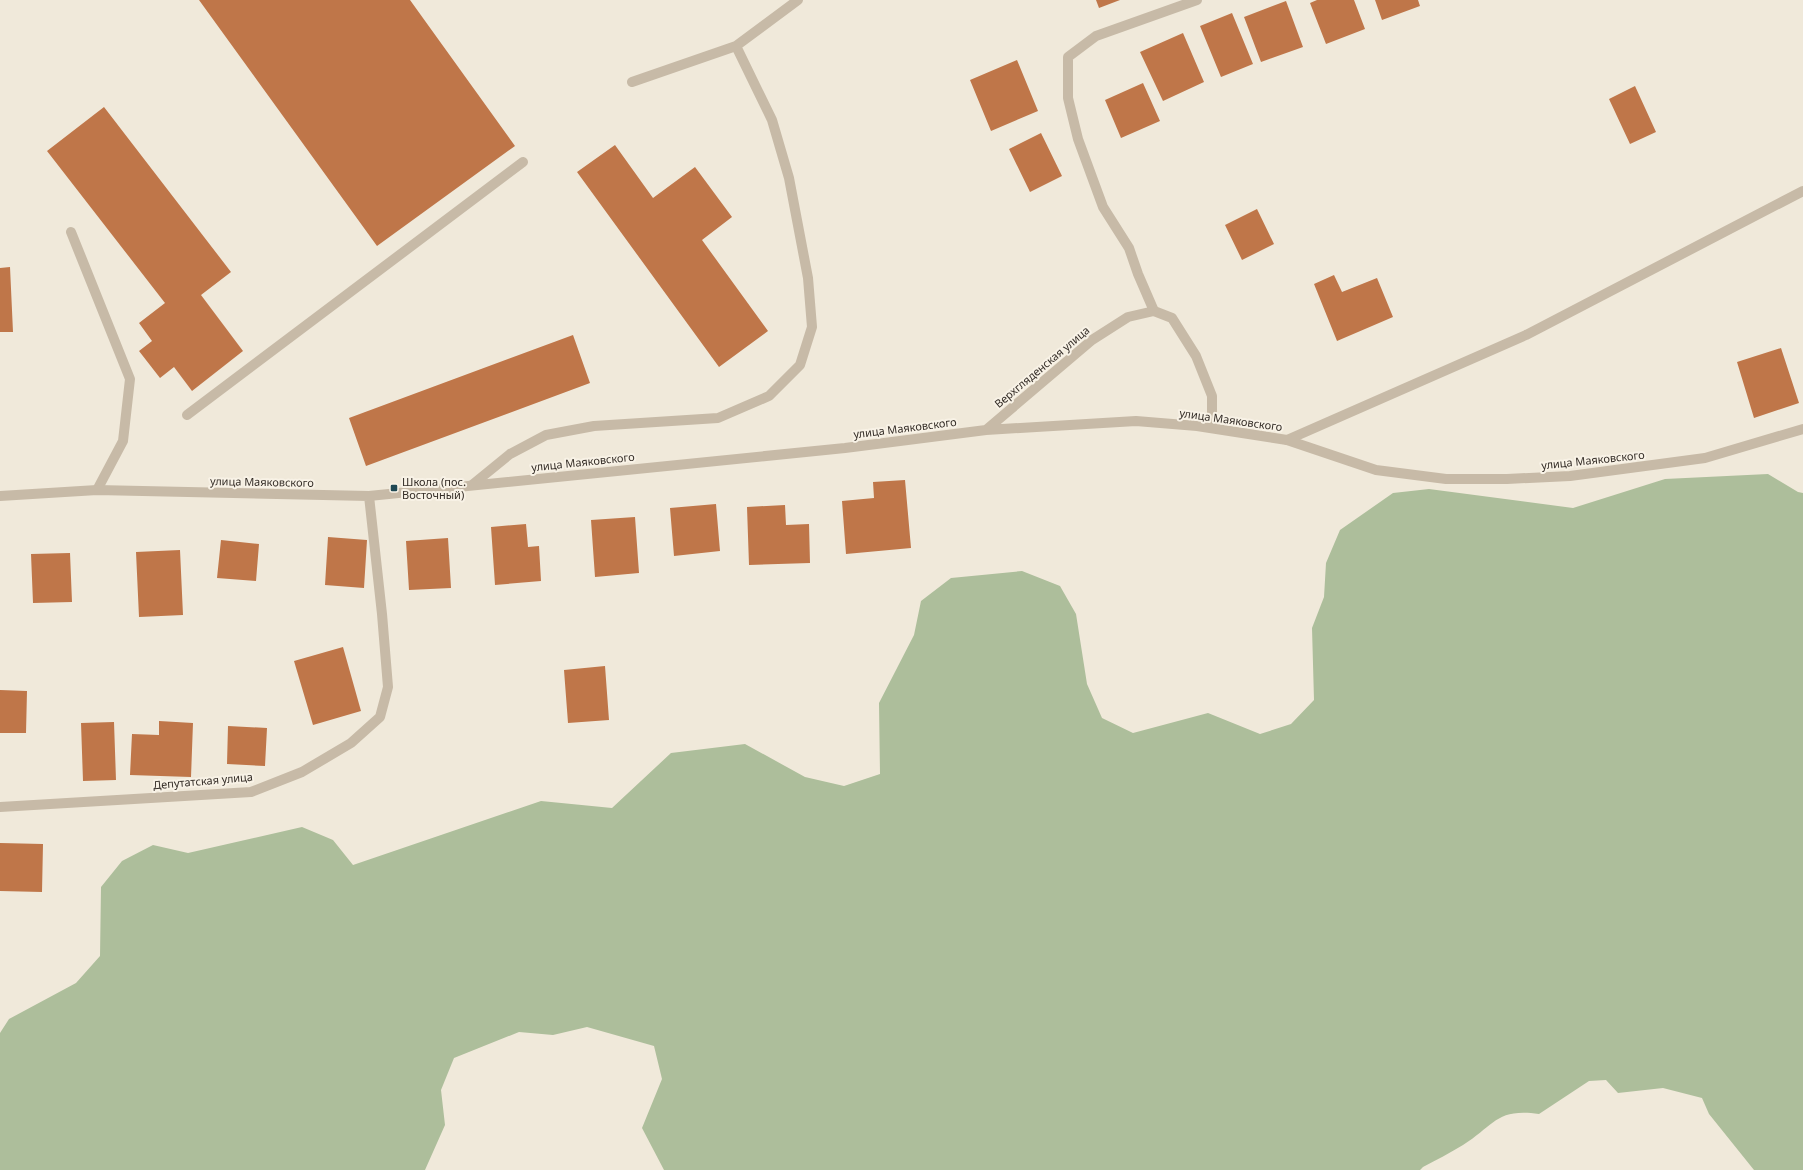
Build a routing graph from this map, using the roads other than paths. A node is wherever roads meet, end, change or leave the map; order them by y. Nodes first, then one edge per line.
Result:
1 (798, 0) edge
2 (1197, 0) edge
3 (736, 46) junction
4 (632, 82) dead end
5 (523, 162) dead end
6 (1803, 191) edge
7 (71, 232) dead end
8 (1154, 311) junction
9 (187, 415) dead end
10 (1212, 428) junction
11 (1803, 429) edge
12 (986, 430) junction
13 (1286, 440) junction
14 (472, 485) junction
15 (97, 490) junction
16 (0, 496) edge
17 (369, 496) junction
18 (0, 806) edge

1 - 3 street
2 - 8 street
3 - 4 street
3 - 14 street
5 - 9 street
6 - 13 street
7 - 15 street
8 - 10 street
8 - 12 street, Верхгляденская улица
10 - 12 street, улица Маяковского
10 - 13 street, улица Маяковского
11 - 13 street, улица Маяковского
12 - 14 street, улица Маяковского
14 - 17 street, улица Маяковского
15 - 16 street, улица Маяковского
15 - 17 street, улица Маяковского
17 - 18 street, Депутатская улица

